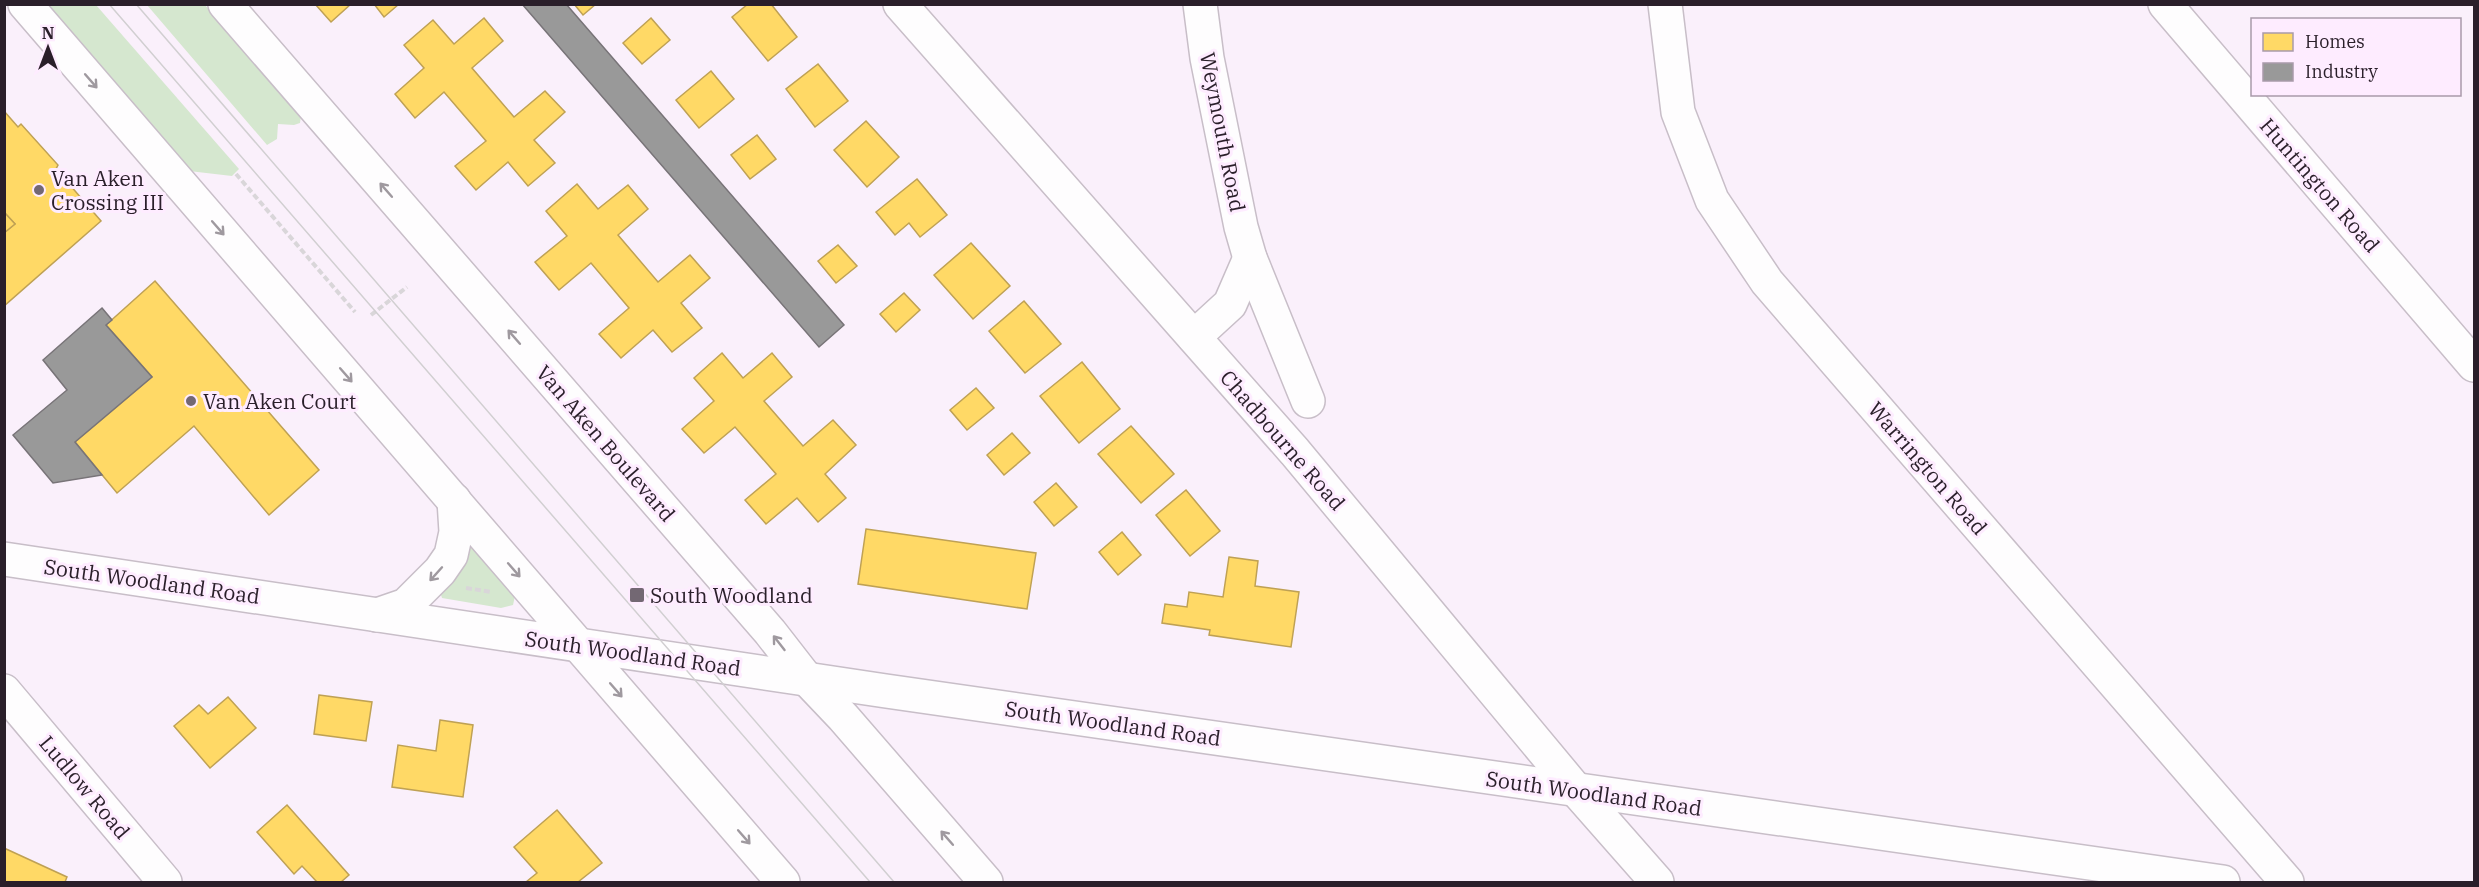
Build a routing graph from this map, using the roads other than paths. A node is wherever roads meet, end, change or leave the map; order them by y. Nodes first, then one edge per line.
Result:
1 (25, 4) edge
2 (225, 4) edge
3 (900, 4) edge
4 (1200, 4) edge
5 (1665, 4) edge
6 (2164, 4) edge
7 (1250, 258) junction
8 (1194, 337) junction
9 (2475, 365) edge
10 (1308, 401) dead end
11 (454, 500) junction
12 (4, 559) edge
13 (377, 615) junction
14 (578, 645) junction
15 (805, 677) junction
16 (4, 691) edge
17 (1577, 790) junction
18 (165, 882) edge
19 (783, 882) edge
20 (986, 882) edge
21 (1657, 882) edge
22 (2223, 882) edge
23 (2287, 882) edge

1 -> 11 street
15 -> 2 street, Van Aken Boulevard
3 - 8 street, Chadbourne Road
4 - 7 street, Weymouth Road
5 - 23 street, Warrington Road
6 - 9 street, Huntington Road
7 - 8 street
7 - 10 street, Weymouth Road
8 - 17 street, Chadbourne Road
11 -> 13 street
11 -> 14 street
12 - 13 street, South Woodland Road
13 - 14 street, South Woodland Road
14 - 15 street, South Woodland Road
14 -> 19 street
15 - 17 street, South Woodland Road
20 -> 15 street, Van Aken Boulevard
16 - 18 street, Ludlow Road
17 - 21 street, Chadbourne Road
17 - 22 street, South Woodland Road

